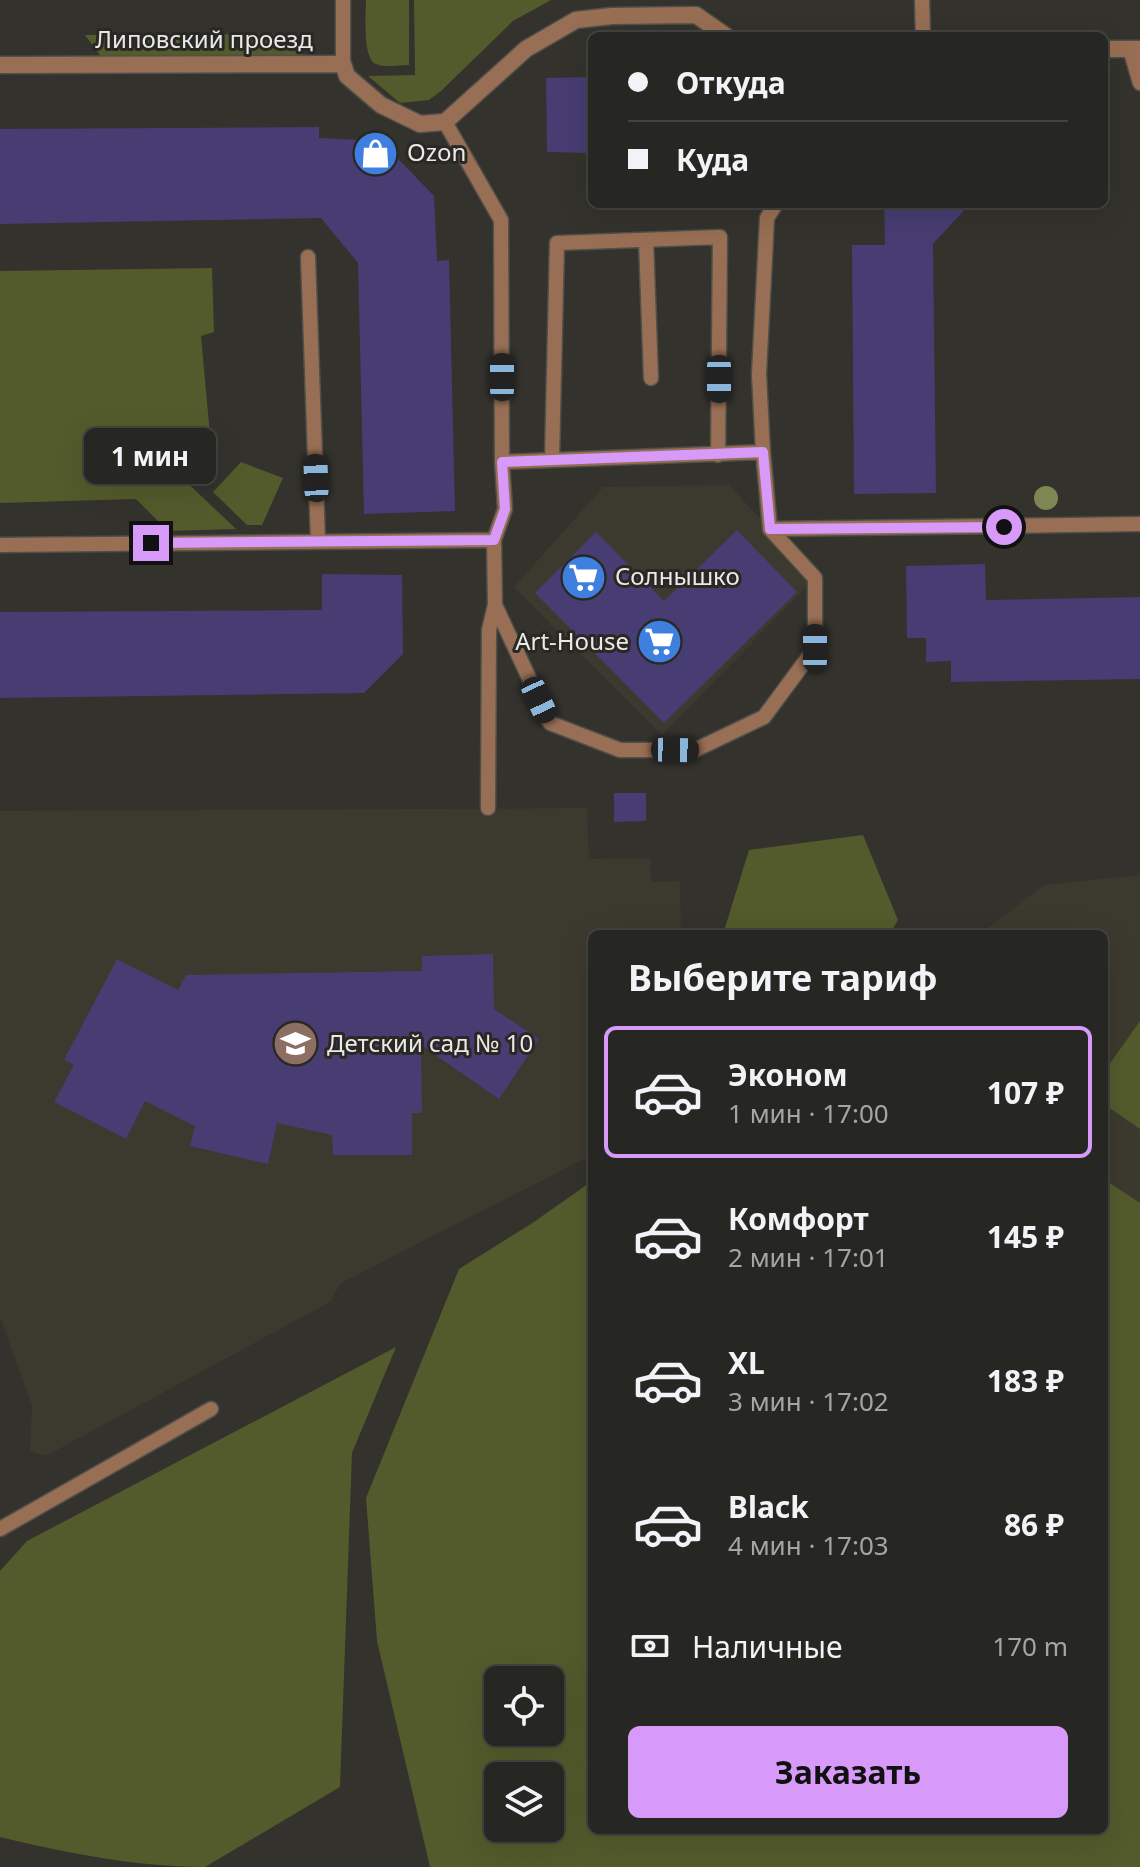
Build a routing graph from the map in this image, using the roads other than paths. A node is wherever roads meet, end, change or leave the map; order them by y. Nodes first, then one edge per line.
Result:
1 (343, 0) edge
2 (922, 0) edge
3 (659, 7) edge
4 (720, 32) edge
5 (923, 32) edge
6 (1108, 49) edge
7 (1135, 49) edge
8 (343, 64) junction
9 (0, 65) edge
10 (1140, 83) edge
11 (445, 122) junction
12 (773, 208) edge
13 (646, 240) junction
14 (308, 257) dead end
15 (651, 378) dead end
16 (763, 452) junction
17 (718, 455) junction
18 (552, 460) junction
19 (502, 462) junction
20 (1140, 524) edge
21 (770, 529) junction
22 (494, 540) junction
23 (318, 541) junction
24 (0, 545) edge
25 (495, 605) junction
26 (488, 808) dead end
27 (211, 1409) dead end
28 (0, 1529) edge

1 - 8 lane
2 - 5 lane
3 - 4 street
3 - 11 street
6 - 7 street
7 - 10 lane
8 - 9 street, Липовский проезд
8 - 11 street, Липовский проезд
11 - 19 lane
12 - 16 lane
13 - 15 lane
13 - 17 lane
13 - 18 lane
14 - 23 lane
16 - 17 lane
16 - 21 lane
17 - 18 lane
18 - 19 lane
19 - 22 lane
20 - 21 lane
21 - 25 lane
22 - 23 lane
22 - 25 lane
23 - 24 lane
25 - 26 lane
27 - 28 lane

